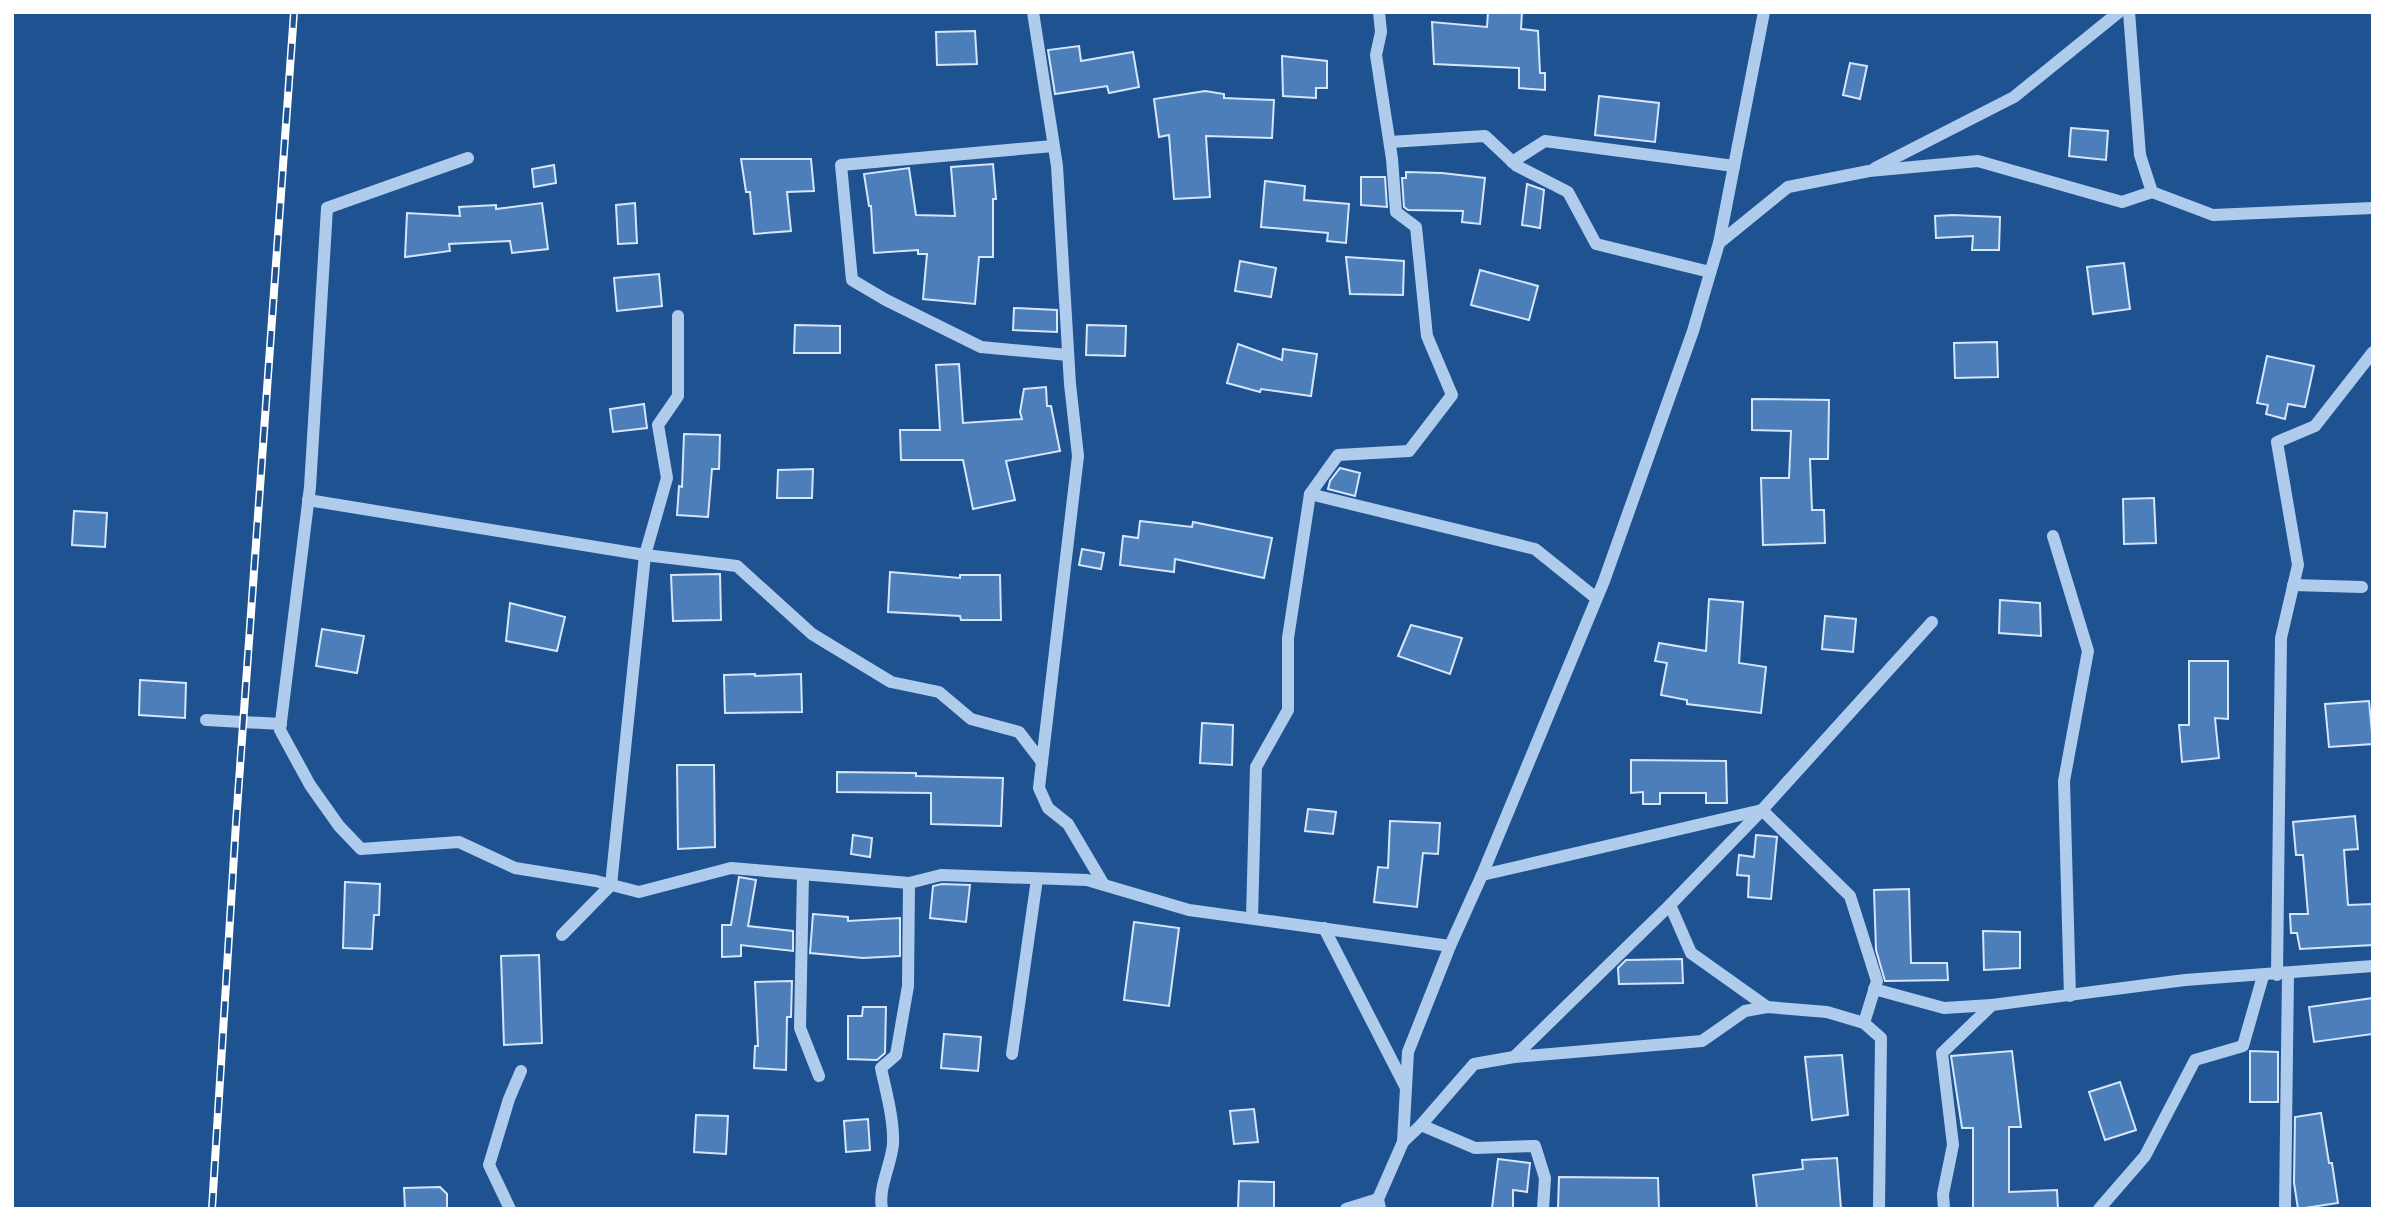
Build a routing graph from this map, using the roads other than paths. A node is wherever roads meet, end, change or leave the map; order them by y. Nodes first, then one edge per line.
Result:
1 (1033, 12) edge
2 (1379, 12) edge
3 (1764, 12) edge
4 (2119, 12) edge
5 (2129, 12) edge
6 (1390, 142) junction
7 (1054, 146) junction
8 (468, 158) dead end
9 (1512, 162) junction
10 (1734, 166) junction
11 (1869, 171) junction
12 (2152, 192) junction
13 (2373, 208) edge
14 (1719, 243) junction
15 (1710, 272) junction
16 (678, 316) dead end
17 (2373, 352) edge
18 (1068, 355) junction
19 (1310, 494) junction
20 (308, 500) junction
21 (2053, 536) dead end
22 (645, 555) junction
23 (2293, 585) junction
24 (2362, 587) dead end
25 (1596, 598) junction
26 (1931, 622) dead end
27 (206, 720) dead end
28 (281, 724) junction
29 (1042, 762) junction
30 (1762, 810) junction
31 (803, 874) junction
32 (1482, 875) junction
33 (1037, 879) junction
34 (909, 883) junction
35 (611, 885) junction
36 (1104, 885) junction
37 (1670, 905) junction
38 (1252, 918) junction
39 (1324, 928) junction
40 (562, 935) dead end
41 (1450, 946) junction
42 (2373, 966) edge
43 (2282, 974) junction
44 (2263, 976) junction
45 (1874, 989) junction
46 (2070, 996) junction
47 (1992, 1005) junction
48 (1767, 1007) junction
49 (1864, 1023) junction
50 (1012, 1054) dead end
51 (1514, 1057) junction
52 (521, 1071) dead end
53 (819, 1076) dead end
54 (1407, 1090) junction
55 (1421, 1125) junction
56 (1403, 1142) junction
57 (1379, 1204) edge
58 (510, 1209) edge
59 (882, 1209) edge
60 (1346, 1209) edge
61 (1543, 1209) edge
62 (1879, 1209) edge
63 (1944, 1209) edge
64 (2099, 1209) edge
65 (2286, 1209) edge

1 - 7 street
2 - 6 street
3 - 10 street
4 - 11 street
5 - 12 street
6 - 9 street
6 - 19 street
7 - 18 street
7 - 18 street
8 - 20 street
9 - 10 street
9 - 15 street
10 - 14 street
11 - 12 street
11 - 14 street
12 - 13 street
14 - 15 street
15 - 25 street
16 - 22 street
17 - 23 street
18 - 29 street
19 - 25 street
19 - 38 street
20 - 22 street
20 - 28 street
21 - 46 street
22 - 29 street
22 - 35 street
23 - 24 street
23 - 43 street
25 - 32 street
26 - 30 street
27 - 28 street
28 - 35 street
29 - 36 street
30 - 32 street
30 - 37 street
30 - 45 street
31 - 34 street
31 - 35 street
31 - 53 street
32 - 41 street
33 - 34 street
33 - 36 street
33 - 50 street
34 - 59 street
35 - 40 street
36 - 38 street
37 - 48 street
37 - 51 street
38 - 39 street
39 - 41 street
39 - 54 street
41 - 54 street
42 - 43 street
43 - 44 street
43 - 65 street
44 - 46 street
44 - 64 street
45 - 47 street
45 - 49 street
46 - 47 street
47 - 63 street
48 - 49 street
48 - 51 street
49 - 62 street
51 - 55 street
52 - 58 street
54 - 56 street
55 - 56 street
55 - 61 street
56 - 57 street
57 - 60 street

